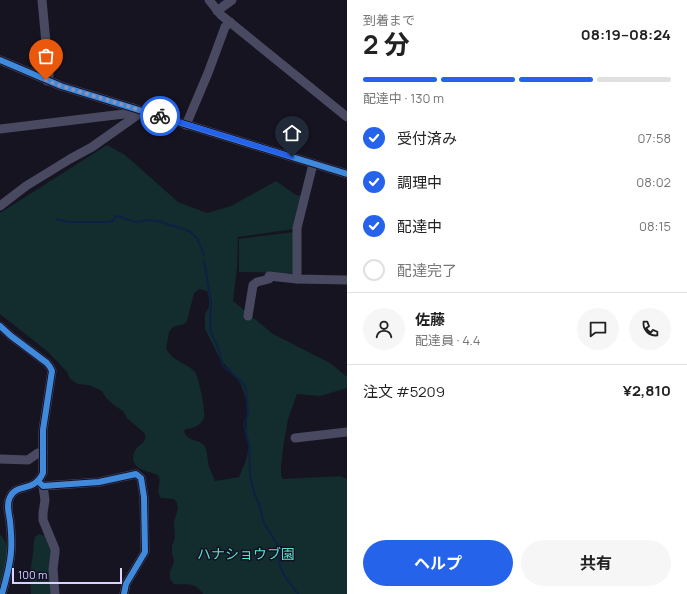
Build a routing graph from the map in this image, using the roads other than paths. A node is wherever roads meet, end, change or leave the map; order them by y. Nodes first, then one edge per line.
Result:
1 (42, 0) edge
2 (209, 0) edge
3 (232, 0) edge
4 (217, 10) junction
5 (230, 22) junction
6 (0, 60) edge
7 (47, 80) junction
8 (136, 109) junction
9 (347, 117) edge
10 (186, 125) junction
11 (0, 129) edge
12 (313, 164) junction
13 (347, 174) edge
14 (0, 206) edge
15 (297, 278) junction
16 (347, 280) edge
17 (248, 316) dead end
18 (0, 326) edge
19 (347, 432) edge
20 (295, 438) dead end
21 (43, 453) junction
22 (0, 459) edge
23 (41, 484) junction
24 (2, 594) edge
25 (54, 594) edge
26 (124, 594) edge

1 - 7 street
2 - 4 street
3 - 4 street
4 - 5 street
5 - 9 street
5 - 10 street
6 - 7 street
7 - 8 street
8 - 10 street
8 - 11 street
8 - 14 street
10 - 12 street
12 - 13 street
12 - 15 street
15 - 16 street
15 - 17 street
18 - 21 street
19 - 20 street
21 - 22 street
21 - 23 street
23 - 24 street
23 - 25 street
23 - 26 street

